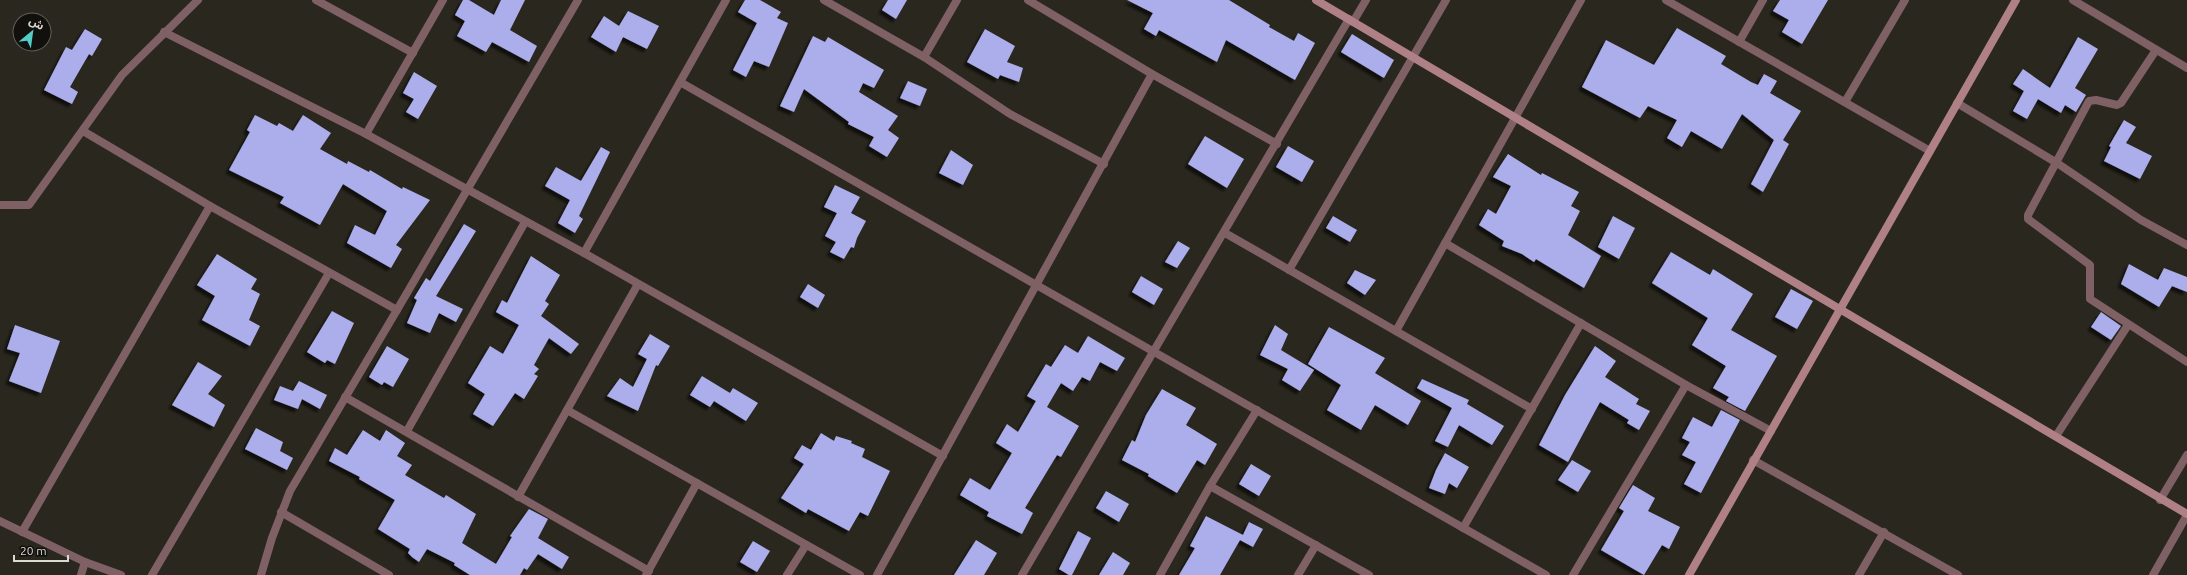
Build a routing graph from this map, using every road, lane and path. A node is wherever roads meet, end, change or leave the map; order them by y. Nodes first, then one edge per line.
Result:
1 (198, 0) edge
2 (316, 0) edge
3 (443, 0) edge
4 (578, 0) edge
5 (726, 0) edge
6 (824, 0) edge
7 (957, 0) edge
8 (1028, 0) edge
9 (1316, 0) edge
10 (1366, 0) edge
11 (1446, 0) edge
12 (1581, 0) edge
13 (1666, 0) edge
14 (1763, 0) edge
15 (1905, 0) edge
16 (2016, 0) edge
17 (2073, 0) edge
18 (1351, 21) junction
19 (164, 32) junction
20 (1739, 42) junction
21 (2156, 50) junction
22 (413, 53) junction
23 (924, 57) junction
24 (1414, 58) junction
25 (2187, 68) edge
26 (1152, 74) junction
27 (680, 82) junction
28 (1845, 102) junction
29 (1957, 103) junction
30 (1516, 118) junction
31 (83, 130) junction
32 (366, 134) junction
33 (1277, 144) junction
34 (1930, 151) junction
35 (2057, 163) junction
36 (1104, 164) junction
37 (467, 191) junction
38 (0, 205) edge
39 (210, 206) junction
40 (525, 222) junction
41 (1225, 233) junction
42 (1445, 243) junction
43 (2187, 245) edge
44 (584, 253) junction
45 (1289, 270) junction
46 (329, 273) junction
47 (638, 284) junction
48 (1037, 285) junction
49 (1840, 308) junction
50 (397, 310) junction
51 (1581, 324) junction
52 (2128, 325) junction
53 (1396, 331) junction
54 (1153, 351) junction
55 (2187, 362) edge
56 (1686, 385) junction
57 (345, 397) junction
58 (567, 410) junction
59 (1256, 410) junction
60 (1532, 410) junction
61 (407, 431) junction
62 (1771, 431) junction
63 (2056, 436) junction
64 (2187, 455) edge
65 (943, 456) junction
66 (1753, 460) junction
67 (697, 483) junction
68 (1210, 486) junction
69 (518, 497) junction
70 (2160, 500) junction
71 (281, 512) junction
72 (2187, 514) edge
73 (0, 521) edge
74 (1463, 528) junction
75 (22, 532) junction
76 (1884, 532) junction
77 (806, 544) junction
78 (1316, 545) junction
79 (85, 562) junction
80 (648, 573) edge
81 (81, 575) edge
82 (121, 575) edge
83 (152, 575) edge
84 (261, 575) edge
85 (389, 575) edge
86 (787, 575) edge
87 (860, 575) edge
88 (877, 575) edge
89 (1022, 575) edge
90 (1160, 575) edge
91 (1298, 575) edge
92 (1369, 575) edge
93 (1546, 575) edge
94 (1572, 575) edge
95 (1688, 575) edge
96 (1859, 575) edge
97 (1958, 575) edge
98 (2153, 575) edge

1 - 19 street
2 - 22 street
3 - 22 street
4 - 37 street
5 - 27 street
6 - 23 street
7 - 23 street
8 - 26 street
9 - 18 street
10 - 18 street
11 - 24 street
12 - 30 street
13 - 20 street
14 - 20 street
15 - 28 street
16 - 29 street
17 - 21 street
18 - 24 street
18 - 33 street
19 - 31 street
19 - 32 street
20 - 28 street
21 - 25 street
21 - 35 street
22 - 32 street
23 - 36 street
24 - 30 street
24 - 45 street
26 - 33 street
26 - 36 street
27 - 44 street
27 - 48 street
28 - 34 street
29 - 34 street
29 - 35 street
30 - 42 street
30 - 49 street
31 - 38 street
31 - 39 street
32 - 37 street
33 - 41 street
34 - 49 street
35 - 43 street
35 - 52 street
36 - 48 street
37 - 40 street
37 - 50 street
39 - 46 street
39 - 75 street
40 - 44 street
40 - 61 street
41 - 45 street
41 - 54 street
42 - 51 street
42 - 53 street
44 - 47 street
45 - 53 street
46 - 50 street
46 - 83 street
47 - 58 street
47 - 65 street
48 - 54 street
48 - 65 street
49 - 62 street
49 - 63 street
50 - 57 street
51 - 56 street
51 - 60 street
52 - 55 street
52 - 63 street
53 - 60 street
54 - 59 street
54 - 89 street
56 - 62 street
56 - 94 street
57 - 61 street
57 - 71 street
58 - 67 street
58 - 69 street
59 - 68 street
59 - 74 street
60 - 74 street
61 - 69 street
62 - 66 street
63 - 70 street
64 - 70 street
65 - 88 street
66 - 76 street
66 - 95 street
67 - 77 street
67 - 80 street
68 - 78 street
68 - 90 street
69 - 80 street
70 - 72 street
71 - 84 street
71 - 85 street
72 - 98 street
73 - 75 street
74 - 93 street
75 - 79 street
76 - 96 street
76 - 97 street
77 - 86 street
77 - 87 street
78 - 91 street
78 - 92 street
79 - 81 street
79 - 82 street

